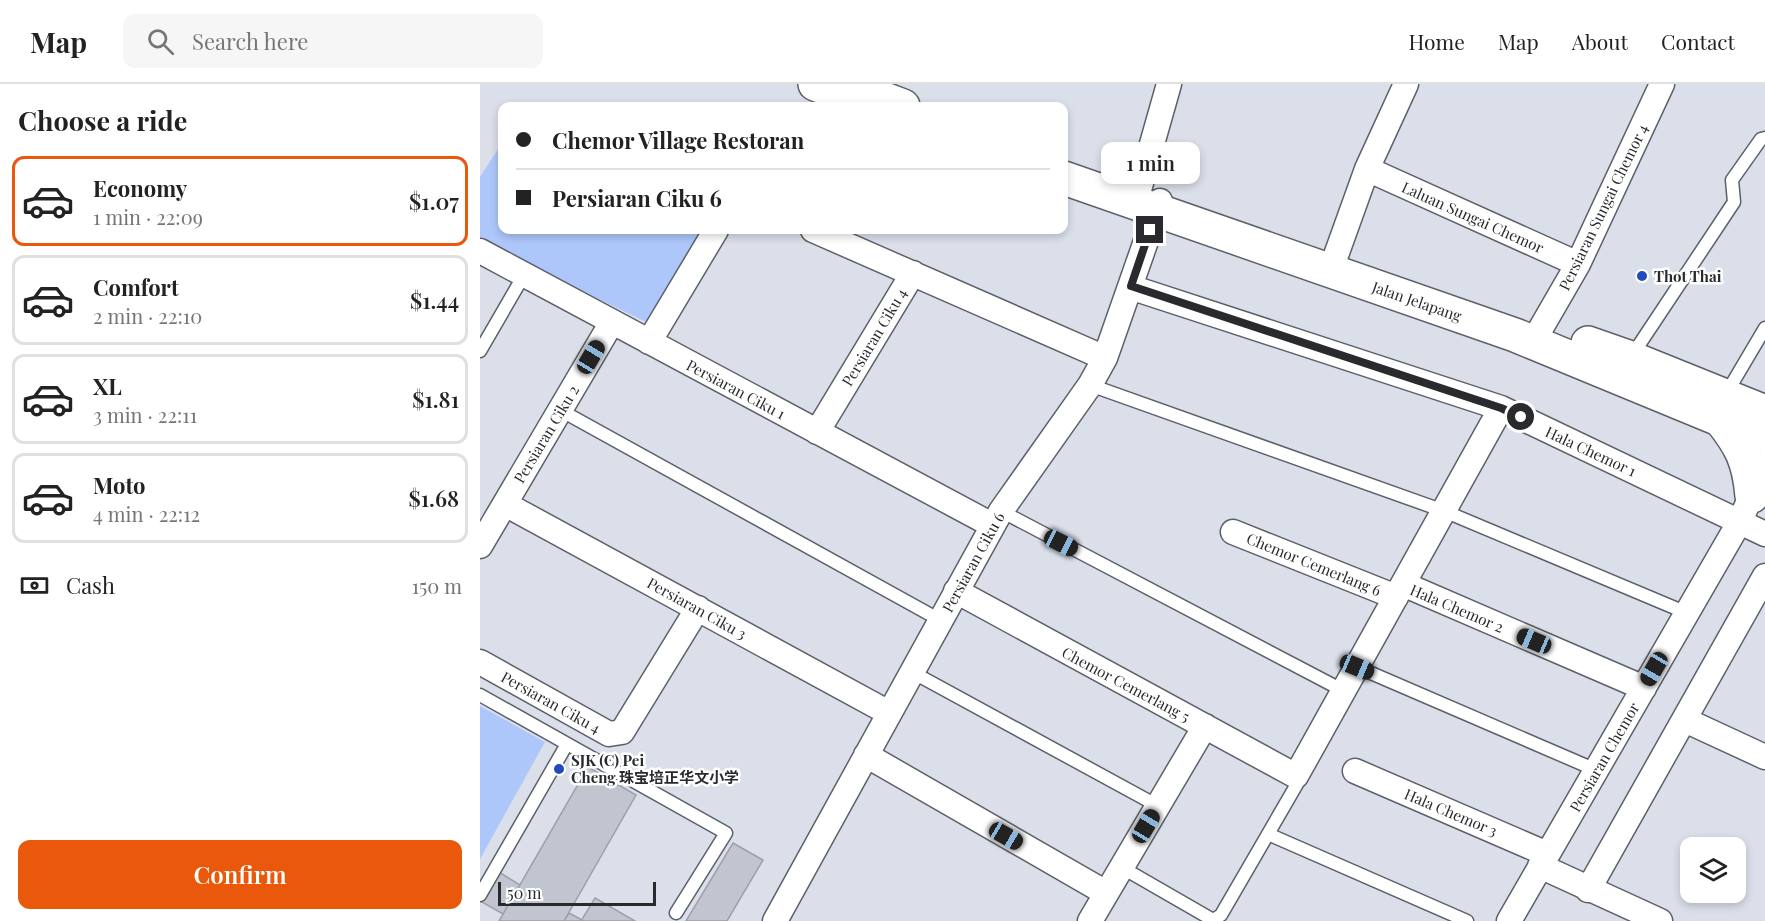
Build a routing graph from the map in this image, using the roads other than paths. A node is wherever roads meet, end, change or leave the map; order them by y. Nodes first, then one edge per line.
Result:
1 (815, 84) edge
2 (846, 84) edge
3 (1169, 84) edge
4 (1406, 84) edge
5 (1662, 84) edge
6 (862, 102) edge
7 (893, 102) edge
8 (1765, 138) edge
9 (1068, 168) edge
10 (1367, 169) junction
11 (1068, 179) edge
12 (1148, 202) junction
13 (714, 234) edge
14 (822, 234) edge
15 (480, 252) edge
16 (1335, 258) junction
17 (1578, 264) junction
18 (913, 273) junction
19 (524, 275) junction
20 (1131, 286) junction
21 (612, 322) junction
22 (1541, 328) junction
23 (1765, 328) edge
24 (649, 342) junction
25 (480, 351) edge
26 (1631, 357) junction
27 (1105, 358) junction
28 (1689, 380) junction
29 (1090, 385) junction
30 (1722, 407) junction
31 (1501, 408) junction
32 (560, 410) junction
33 (1765, 412) edge
34 (1765, 423) edge
35 (817, 432) junction
36 (1765, 438) edge
37 (1765, 465) edge
38 (1752, 501) edge
39 (505, 504) junction
40 (1444, 511) junction
41 (996, 518) junction
42 (1233, 532) dead end
43 (1765, 534) edge
44 (480, 546) edge
45 (1765, 576) edge
46 (956, 591) junction
47 (1399, 591) junction
48 (698, 608) junction
49 (1687, 614) junction
50 (940, 620) junction
51 (480, 662) edge
52 (1357, 667) junction
53 (912, 672) junction
54 (1644, 688) junction
55 (1344, 691) junction
56 (480, 695) edge
57 (890, 713) junction
58 (1685, 720) junction
59 (1204, 726) junction
60 (567, 744) junction
61 (866, 755) junction
62 (1765, 757) edge
63 (1596, 770) junction
64 (1355, 771) dead end
65 (1296, 776) junction
66 (1158, 806) junction
67 (1268, 834) junction
68 (1544, 860) junction
69 (1121, 867) junction
70 (1588, 890) junction
71 (1106, 893) junction
72 (480, 895) edge
73 (676, 913) dead end
74 (775, 921) edge
75 (1090, 921) edge
76 (1467, 921) edge
77 (1509, 921) edge
78 (1659, 921) edge

1 - 6 main road
2 - 7 main road
3 - 12 street, Persiaran Ciku 6
4 - 10 street
5 - 17 street, Persiaran Sungai Chemor 4
8 - 26 lane
9 - 12 main road, Jalan Jelapang
10 - 16 street
10 - 17 street, Laluan Sungai Chemor
11 - 12 main road, Jalan Jelapang
12 - 16 main road, Jalan Jelapang
12 - 20 street, Persiaran Ciku 6
12 - 30 main road, Jalan Jelapang
13 - 24 street
14 - 18 street
15 - 19 street, Persiaran Ciku 1
16 - 22 main road, Jalan Jelapang
17 - 22 street, Persiaran Sungai Chemor 4
18 - 27 street
18 - 35 street, Persiaran Ciku 4
19 - 21 street, Persiaran Ciku 1
19 - 25 lane
20 - 27 street, Persiaran Ciku 6
20 - 31 street, Hala Chemor 1
21 - 24 street, Persiaran Ciku 1
21 - 32 street, Persiaran Ciku 2
22 - 26 main road, Jalan Jelapang
23 - 30 lane
24 - 35 street, Persiaran Ciku 1
26 - 28 main road, Jalan Jelapang
27 - 29 street, Persiaran Ciku 6
28 - 30 main road, Jalan Jelapang
28 - 34 main road
29 - 40 lane
29 - 41 street, Persiaran Ciku 6
30 - 33 main road, Jalan Jelapang
30 - 36 main road, Jalan Jelapang
30 - 38 main road
31 - 38 street, Hala Chemor 1
31 - 40 street
32 - 39 street, Persiaran Ciku 2
32 - 50 lane
35 - 41 street, Persiaran Ciku 1
37 - 38 street, Persiaran Chemor
38 - 43 street, Hala Chemor 1
38 - 49 street, Persiaran Chemor
39 - 44 street, Persiaran Ciku 2
39 - 48 street, Persiaran Ciku 3
40 - 47 street
40 - 49 lane
41 - 46 street, Persiaran Ciku 6
41 - 55 lane
42 - 47 street, Chemor Cemerlang 6
45 - 58 street
46 - 50 street, Persiaran Ciku 6
46 - 59 street, Chemor Cemerlang 5
47 - 52 street
47 - 54 street, Hala Chemor 2
48 - 51 street, Persiaran Ciku 4
48 - 57 street, Persiaran Ciku 3
49 - 54 street, Persiaran Chemor
50 - 53 street, Persiaran Ciku 6
52 - 55 street
52 - 63 lane
53 - 57 street, Persiaran Ciku 6
53 - 66 lane
54 - 63 street, Persiaran Chemor
55 - 65 street
56 - 60 lane
57 - 61 street, Persiaran Ciku 6
58 - 62 street
58 - 70 street
59 - 65 street, Chemor Cemerlang 5
59 - 66 street
60 - 72 lane
60 - 73 lane
61 - 71 street
61 - 74 street, Persiaran Ciku 6
63 - 68 street, Persiaran Chemor
64 - 68 street, Hala Chemor 3
65 - 67 lane
66 - 69 street
67 - 69 lane
67 - 76 lane
68 - 70 street, Hala Chemor 3
68 - 77 street, Persiaran Chemor
69 - 71 street
70 - 78 street, Hala Chemor 3
71 - 75 street

